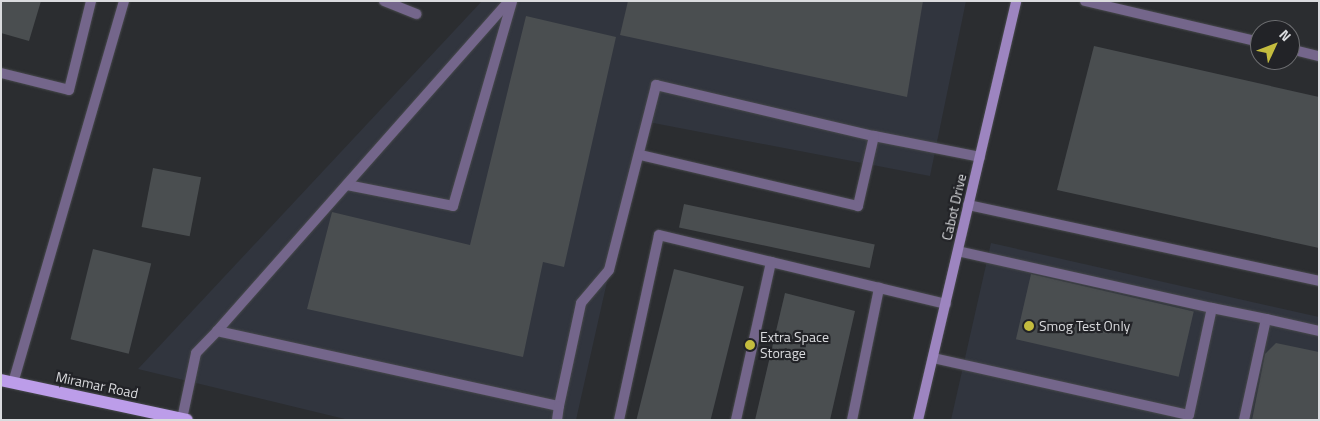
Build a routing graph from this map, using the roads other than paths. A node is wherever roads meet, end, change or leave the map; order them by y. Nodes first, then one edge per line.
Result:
1 (91, 1) edge
2 (124, 1) edge
3 (384, 1) edge
4 (511, 1) edge
5 (1016, 1) edge
6 (1085, 1) edge
7 (417, 14) dead end
8 (1250, 40) edge
9 (1300, 51) edge
10 (1319, 56) edge
11 (1, 73) edge
12 (874, 136) junction
13 (640, 155) junction
14 (980, 157) junction
15 (347, 185) junction
16 (968, 205) junction
17 (958, 251) junction
18 (772, 262) junction
19 (1319, 281) edge
20 (879, 288) junction
21 (946, 304) junction
22 (1212, 308) junction
23 (1266, 319) junction
24 (218, 331) junction
25 (1319, 331) edge
26 (933, 358) junction
27 (7, 382) edge
28 (559, 406) junction
29 (184, 419) edge
30 (557, 420) edge
31 (619, 420) edge
32 (736, 420) edge
33 (852, 420) edge
34 (918, 420) edge
35 (1244, 420) edge

1 - 11 lane
2 - 27 lane
3 - 7 lane
4 - 15 lane
4 - 15 lane
5 - 14 street, Cabot Drive
6 - 8 lane
9 - 10 lane
12 - 13 lane
12 - 13 lane
12 - 14 lane
13 - 28 lane
14 - 16 street, Cabot Drive
15 - 24 lane
16 - 17 street, Cabot Drive
16 - 19 lane
17 - 21 street, Cabot Drive
17 - 22 lane
18 - 20 lane
18 - 31 lane
18 - 32 lane
20 - 21 lane
20 - 33 lane
21 - 26 street, Cabot Drive
22 - 23 lane
22 - 26 lane
23 - 25 lane
23 - 35 lane
24 - 28 lane
24 - 29 lane
26 - 34 street, Cabot Drive
27 - 29 main road, Miramar Road
28 - 30 lane

